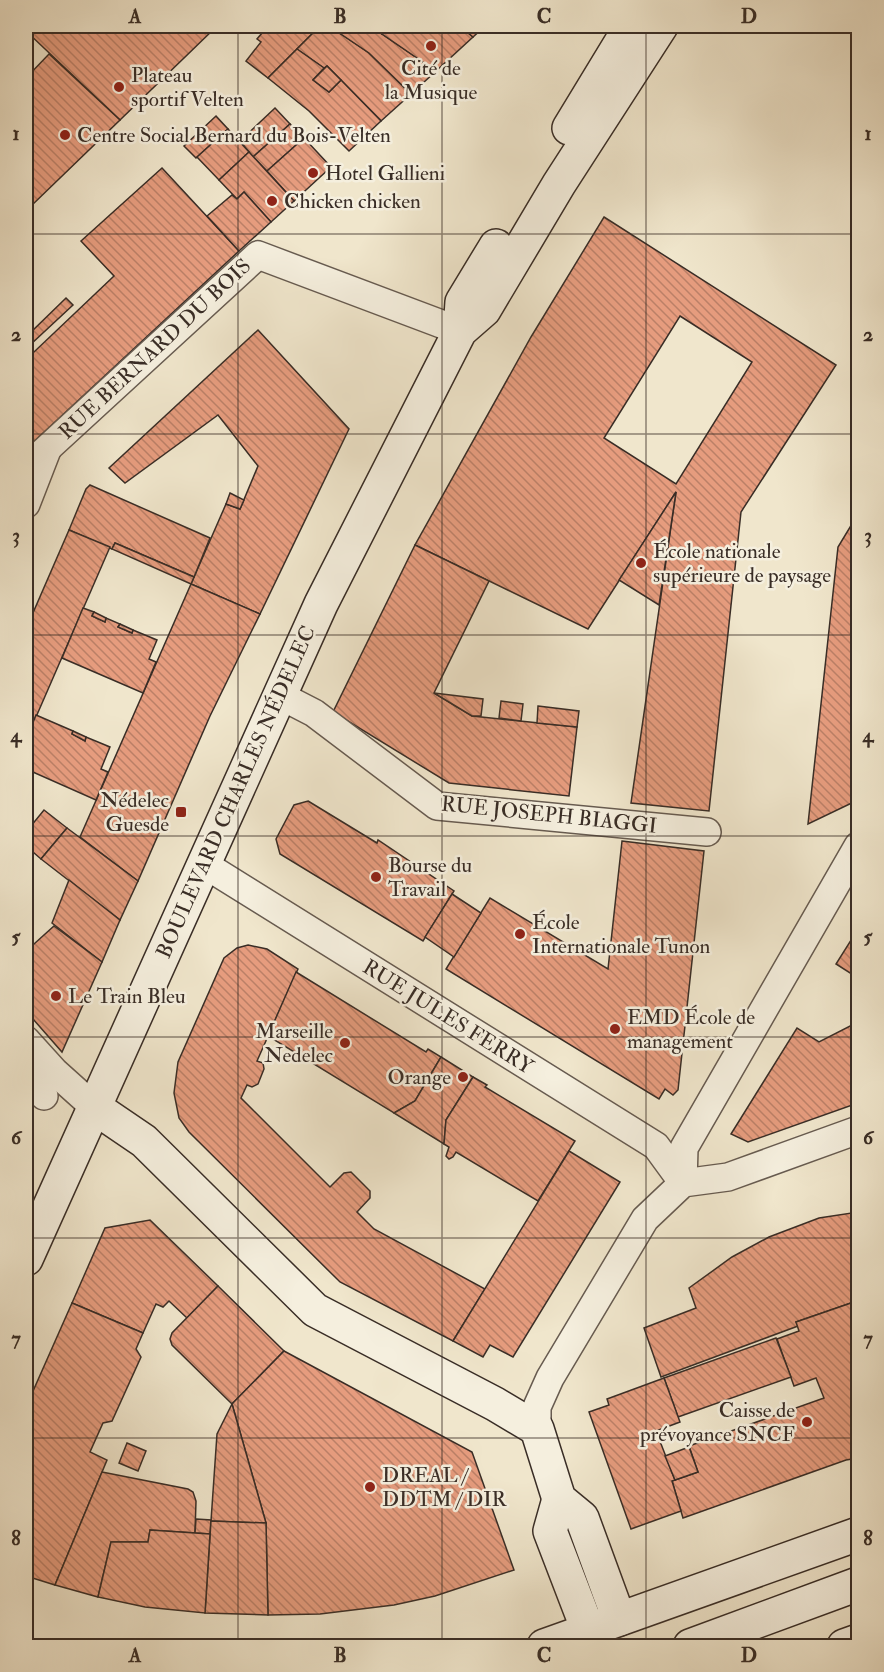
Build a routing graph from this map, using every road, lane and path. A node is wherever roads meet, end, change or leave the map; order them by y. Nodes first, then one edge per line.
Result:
1 (631, 26) edge
2 (661, 26) edge
3 (550, 178) junction
4 (460, 331) junction
5 (49, 446) junction
6 (26, 468) edge
7 (26, 504) edge
8 (281, 696) junction
9 (707, 832) dead end
10 (858, 846) edge
11 (202, 863) junction
12 (26, 1040) edge
13 (94, 1107) junction
14 (858, 1130) edge
15 (683, 1183) junction
16 (26, 1259) edge
17 (537, 1429) junction
18 (559, 1499) junction
19 (858, 1534) edge
20 (858, 1584) edge
21 (619, 1619) junction
22 (594, 1638) edge
23 (858, 1641) edge
24 (544, 1647) edge
25 (690, 1647) edge
26 (844, 1647) edge

1 - 3 main road
2 - 3 main road
3 - 4 main road, BOULEVARD CHARLES NÉDELEC
4 - 5 street, RUE BERNARD DU BOIS
4 - 8 main road, BOULEVARD CHARLES NÉDELEC
5 - 6 street, RUE BERNARD DU BOIS
5 - 7 street
8 - 9 street, RUE JOSEPH BIAGGI
8 - 11 main road, BOULEVARD CHARLES NÉDELEC
10 - 15 street
11 - 13 main road, BOULEVARD CHARLES NÉDELEC
11 - 15 street, RUE JULES FERRY
12 - 13 street
13 - 16 main road, BOULEVARD CHARLES NÉDELEC
13 - 17 main road
14 - 15 street
15 - 17 street
17 - 18 main road
18 - 21 main road
18 - 22 main road
19 - 21 main road
20 - 25 main road
21 - 22 main road
22 - 24 main road
23 - 26 main road

